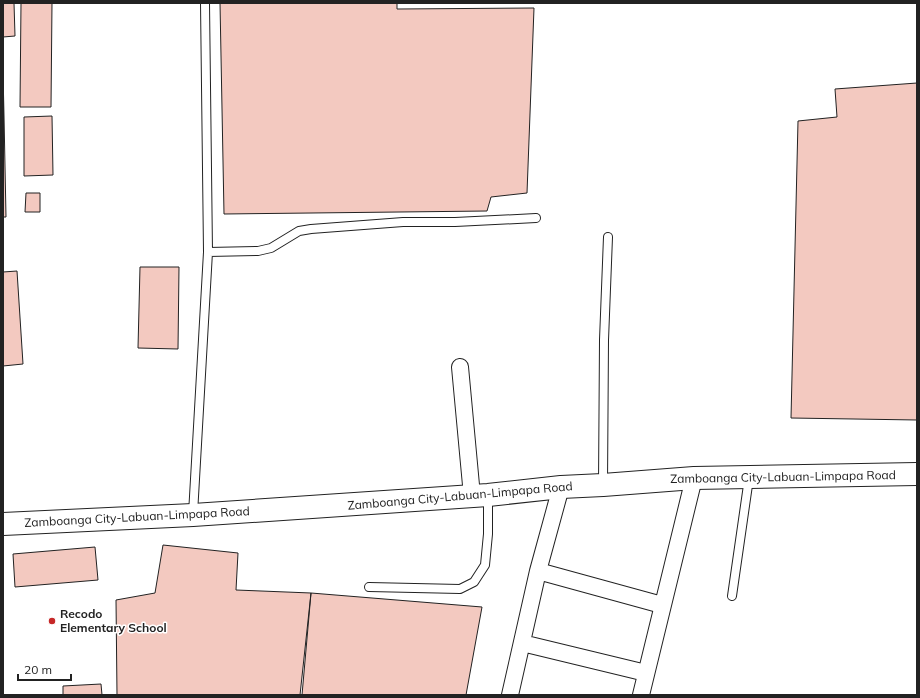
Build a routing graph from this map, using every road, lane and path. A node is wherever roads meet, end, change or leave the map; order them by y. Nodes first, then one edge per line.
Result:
1 (205, 3) edge
2 (536, 218) dead end
3 (608, 237) dead end
4 (208, 252) junction
5 (460, 367) dead end
6 (917, 474) edge
7 (749, 477) junction
8 (694, 478) junction
9 (603, 485) junction
10 (561, 487) junction
11 (480, 496) junction
12 (193, 515) junction
13 (3, 524) edge
14 (538, 571) junction
15 (368, 587) dead end
16 (732, 596) dead end
17 (662, 605) junction
18 (522, 643) junction
19 (646, 673) junction
20 (510, 695) edge
21 (641, 695) edge

1 - 4 lane
2 - 4 lane
3 - 9 lane
4 - 12 lane
5 - 11 street
6 - 7 main road, Zamboanga City-Labuan-Limpapa Road
7 - 8 main road, Zamboanga City-Labuan-Limpapa Road
7 - 16 lane
8 - 9 main road, Zamboanga City-Labuan-Limpapa Road
8 - 17 street
9 - 10 main road, Zamboanga City-Labuan-Limpapa Road
10 - 11 main road, Zamboanga City-Labuan-Limpapa Road
10 - 14 street
11 - 12 main road, Zamboanga City-Labuan-Limpapa Road
11 - 15 lane
12 - 13 main road, Zamboanga City-Labuan-Limpapa Road
14 - 17 street
14 - 18 street
17 - 19 street
18 - 19 street
18 - 20 street
19 - 21 street

